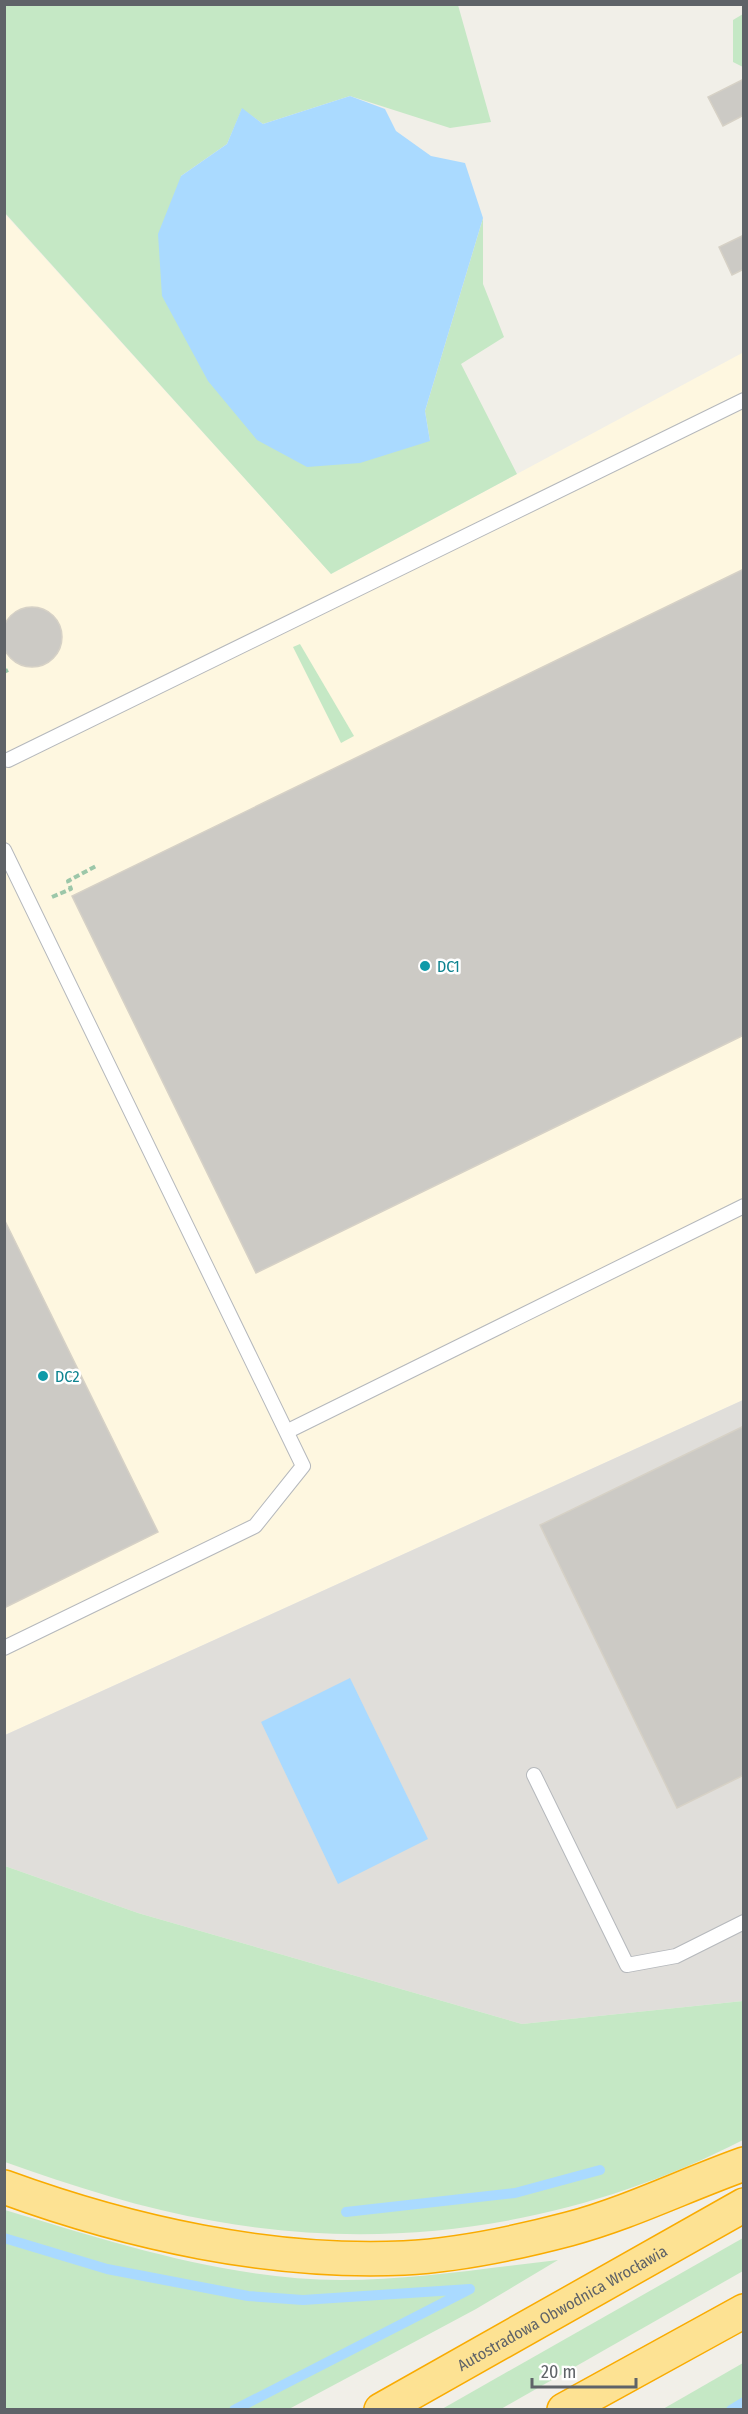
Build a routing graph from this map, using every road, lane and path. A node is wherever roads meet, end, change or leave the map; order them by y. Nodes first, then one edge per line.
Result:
1 (744, 400) edge
2 (8, 760) dead end
3 (4, 850) edge
4 (96, 866) dead end
5 (32, 906) junction
6 (744, 1206) edge
7 (288, 1431) junction
8 (4, 1648) edge
9 (534, 1774) dead end
10 (744, 1922) edge
11 (744, 2164) edge
12 (4, 2187) edge
13 (744, 2205) edge
14 (744, 2311) edge
15 (381, 2409) edge
16 (564, 2409) edge

1 - 2 lane
3 - 5 lane
4 - 5 path
5 - 7 lane
6 - 7 lane
7 - 8 lane
9 - 10 lane
11 - 12 highway
13 - 15 highway, Autostradowa Obwodnica Wrocławia
14 - 16 highway

